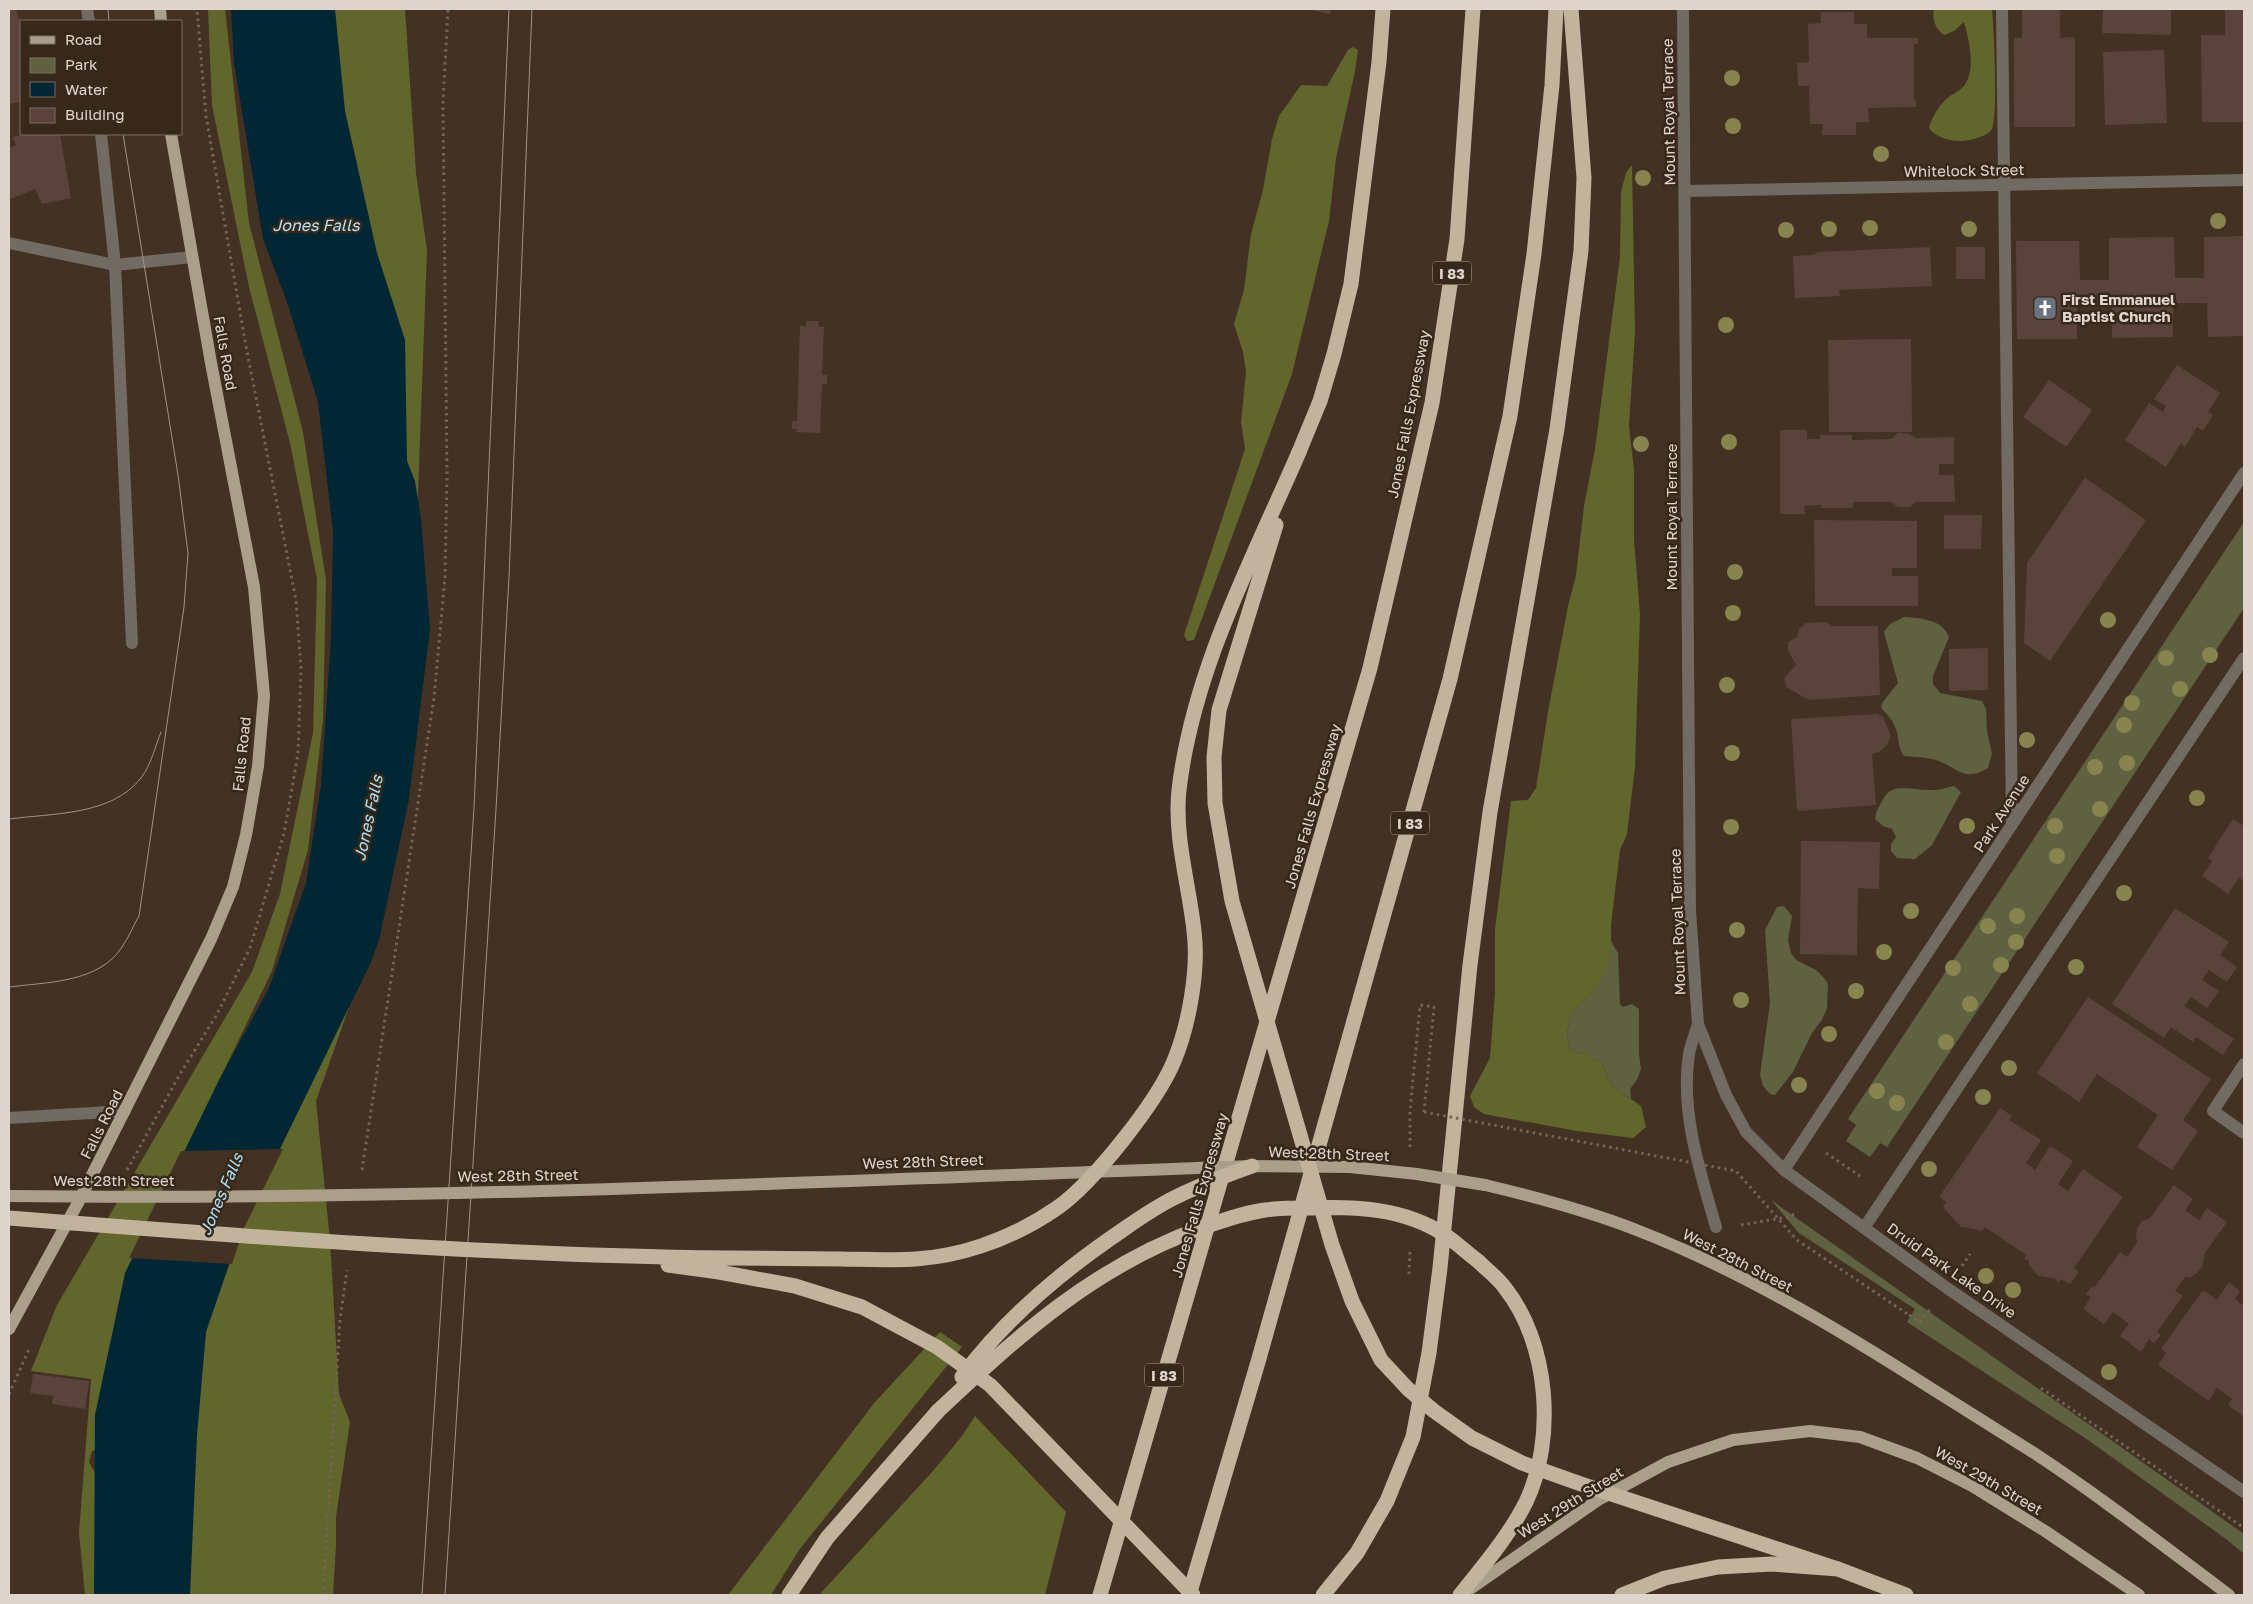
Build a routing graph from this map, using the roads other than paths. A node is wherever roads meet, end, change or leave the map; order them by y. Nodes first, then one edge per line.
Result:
1 (1383, 9) edge
2 (1473, 9) edge
3 (1556, 9) edge
4 (1571, 9) edge
5 (1683, 9) edge
6 (2002, 9) edge
7 (101, 135) edge
8 (171, 135) edge
9 (2244, 180) edge
10 (2003, 185) junction
11 (1685, 191) junction
12 (9, 243) edge
13 (192, 257) junction
14 (115, 264) junction
15 (1299, 452) junction
16 (2244, 472) edge
17 (132, 643) dead end
18 (2244, 658) edge
19 (2012, 825) junction
20 (1698, 1024) junction
21 (2244, 1064) edge
22 (125, 1111) junction
23 (9, 1118) edge
24 (2244, 1133) edge
25 (1252, 1166) junction
26 (1784, 1170) junction
27 (9, 1196) edge
28 (9, 1218) edge
29 (1716, 1227) road end
30 (1864, 1228) junction
31 (596, 1256) junction
32 (9, 1329) edge
33 (938, 1411) junction
34 (2244, 1492) edge
35 (1838, 1569) junction
36 (789, 1595) edge
37 (1100, 1595) edge
38 (1189, 1595) edge
39 (1193, 1595) edge
40 (1323, 1595) edge
41 (1461, 1595) edge
42 (1622, 1595) edge
43 (1906, 1595) edge
44 (2139, 1595) edge
45 (2229, 1595) edge

1 - 15 highway
2 - 37 highway, Jones Falls Expressway / I 83
3 - 38 highway, I 83
4 - 40 highway
5 - 11 street, Mount Royal Terrace
6 - 10 street
7 - 14 street
8 - 13 main road, Falls Road
9 - 10 street, Whitelock Street
10 - 11 street, Whitelock Street
10 - 19 street
11 - 20 street, Mount Royal Terrace
12 - 14 street
13 - 14 street
13 - 22 main road, Falls Road
14 - 17 street
15 - 31 highway, bridge
15 - 35 highway, bridge
16 - 19 street, Park Avenue
18 - 30 street
19 - 26 street, Park Avenue
20 - 26 street, Druid Park Lake Drive
20 - 29 street
21 - 24 street
22 - 23 street
22 - 32 main road, Falls Road
25 - 27 main road, West 28th Street, bridge
25 - 33 highway, bridge
25 - 45 main road, West 28th Street, bridge
26 - 30 street, Druid Park Lake Drive
28 - 31 highway, bridge
30 - 34 street, Druid Park Lake Drive
31 - 39 highway, bridge
33 - 36 highway
33 - 41 highway, bridge
35 - 42 highway, bridge
35 - 43 highway
41 - 44 main road, West 29th Street

